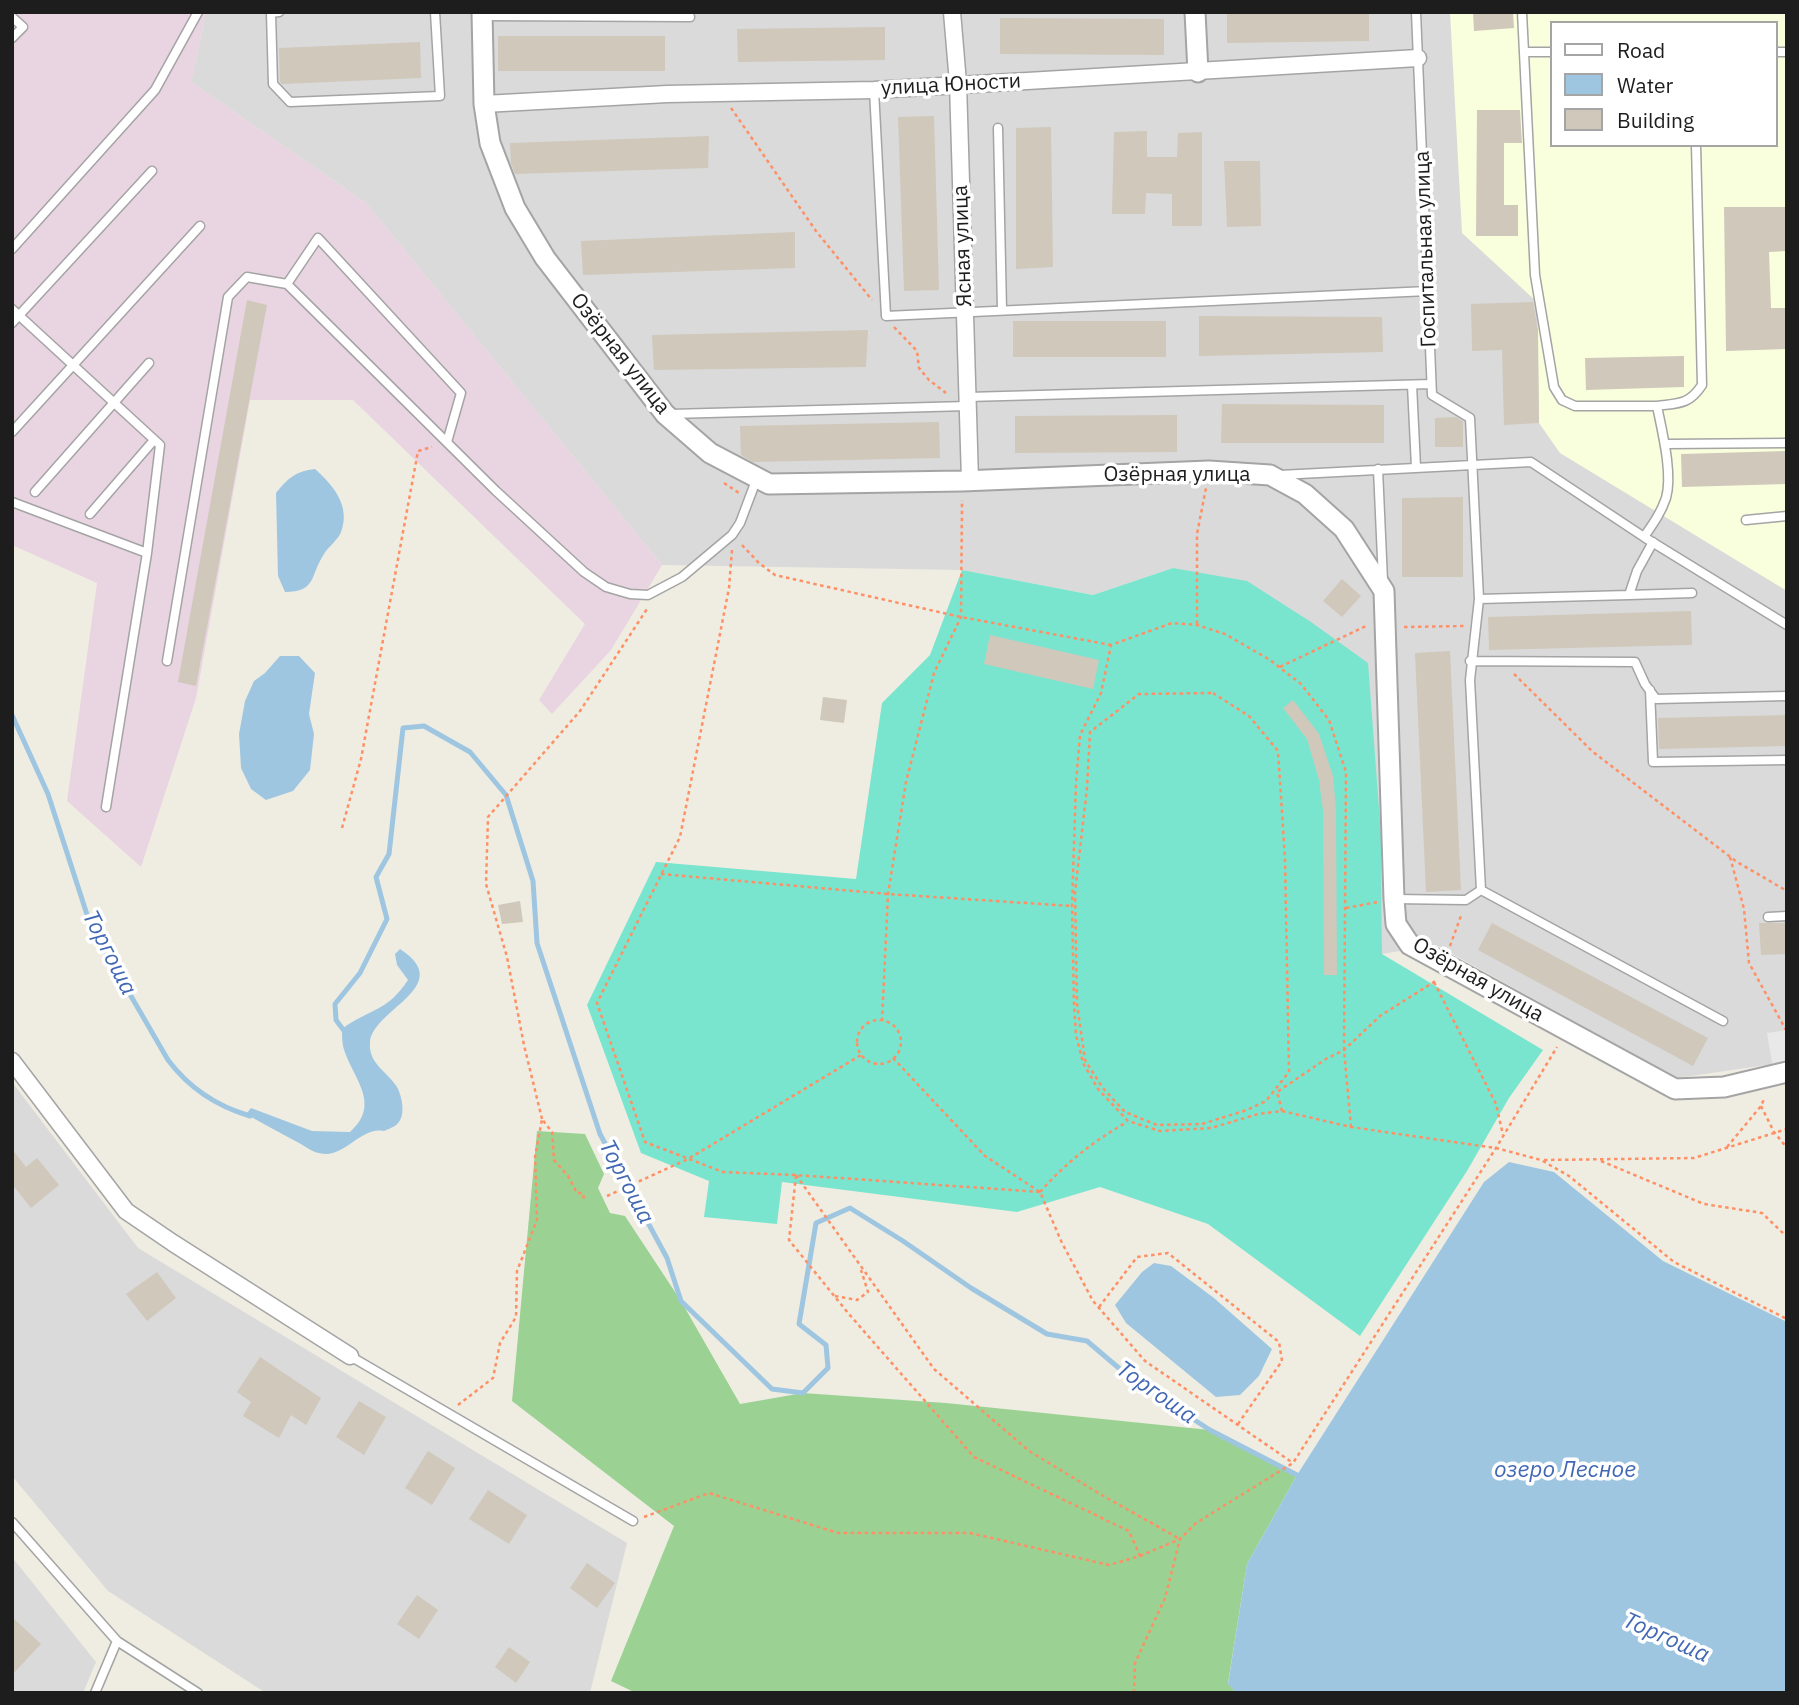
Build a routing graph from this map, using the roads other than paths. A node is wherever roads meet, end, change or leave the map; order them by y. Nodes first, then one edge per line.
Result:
1 (198, 12) edge
2 (279, 12) edge
3 (435, 12) edge
4 (952, 12) edge
5 (1195, 12) edge
6 (1416, 12) edge
7 (1522, 12) edge
8 (482, 14) edge
9 (12, 17) edge
10 (690, 17) dead end
11 (12, 38) edge
12 (1524, 51) junction
13 (1550, 52) edge
14 (1418, 58) junction
15 (1198, 72) junction
16 (958, 83) junction
17 (874, 90) junction
18 (484, 104) junction
19 (998, 128) dead end
20 (1696, 147) edge
21 (152, 171) dead end
22 (200, 226) dead end
23 (12, 249) edge
24 (287, 284) junction
25 (1428, 291) junction
26 (1002, 310) junction
27 (965, 311) junction
28 (16, 312) edge
29 (12, 323) edge
30 (149, 363) dead end
31 (74, 365) junction
32 (1431, 384) junction
33 (1412, 385) junction
34 (114, 402) junction
35 (964, 403) junction
36 (1657, 406) junction
37 (665, 414) junction
38 (12, 432) edge
39 (154, 440) junction
40 (447, 442) junction
41 (1787, 443) edge
42 (1666, 444) junction
43 (1474, 465) junction
44 (1416, 467) junction
45 (1378, 469) junction
46 (1270, 475) junction
47 (757, 478) junction
48 (966, 486) junction
49 (35, 492) dead end
50 (12, 502) edge
51 (90, 514) dead end
52 (1787, 516) edge
53 (1746, 520) dead end
54 (1644, 537) junction
55 (1653, 542) junction
56 (147, 553) junction
57 (1384, 591) junction
58 (1692, 593) dead end
59 (1629, 596) junction
60 (1479, 599) junction
61 (1787, 625) edge
62 (167, 661) dead end
63 (1470, 661) junction
64 (1650, 690) junction
65 (1787, 696) edge
66 (1787, 760) edge
67 (106, 807) dead end
68 (1480, 890) junction
69 (1394, 899) junction
70 (1787, 916) edge
71 (1768, 917) dead end
72 (1723, 1021) dead end
73 (12, 1061) edge
74 (1780, 1073) edge
75 (350, 1356) joint
76 (633, 1521) road end
77 (12, 1522) edge
78 (117, 1641) junction
79 (95, 1693) edge
80 (198, 1693) edge

1 - 23 lane
2 - 3 lane
4 - 16 street, Ясная улица
5 - 15 street
6 - 14 lane, Госпитальная улица
7 - 12 lane
8 - 10 lane
8 - 18 street, Озёрная улица
9 - 11 lane
12 - 13 lane
12 - 36 lane
14 - 15 street, улица Юности
14 - 25 lane, Госпитальная улица
15 - 16 street, улица Юности
16 - 17 street, улица Юности
16 - 27 street, Ясная улица
17 - 18 street, улица Юности
17 - 27 lane
18 - 37 street, Озёрная улица
19 - 26 lane
20 - 36 lane
21 - 28 lane
22 - 31 lane
24 - 40 lane
24 - 40 lane
24 - 62 lane
25 - 26 lane
25 - 32 lane, Госпитальная улица
26 - 27 lane
27 - 35 street, Ясная улица
28 - 29 lane
28 - 31 lane
30 - 34 lane
31 - 34 lane
31 - 38 lane
32 - 33 lane
32 - 43 lane
33 - 35 lane
33 - 44 lane
34 - 39 lane
34 - 49 lane
35 - 37 lane
35 - 48 street, Ясная улица
36 - 42 lane
37 - 47 street, Озёрная улица
39 - 51 lane
39 - 56 lane
40 - 47 lane
41 - 42 lane
42 - 54 lane
43 - 44 lane
43 - 54 lane
43 - 60 lane
44 - 45 lane
45 - 46 lane
45 - 57 lane
46 - 48 street, Озёрная улица
46 - 57 street, Озёрная улица
47 - 48 street, Озёрная улица
50 - 56 lane
52 - 53 lane
54 - 55 lane
55 - 59 lane
55 - 61 lane
56 - 67 lane
57 - 69 street, Озёрная улица
58 - 59 lane
59 - 60 lane
60 - 63 lane
63 - 64 lane
63 - 68 lane
64 - 65 lane
64 - 66 lane
68 - 69 lane
68 - 72 lane
69 - 74 street, Озёрная улица
70 - 71 lane
73 - 75 street
75 - 76 lane
77 - 78 lane
78 - 79 lane
78 - 80 lane

